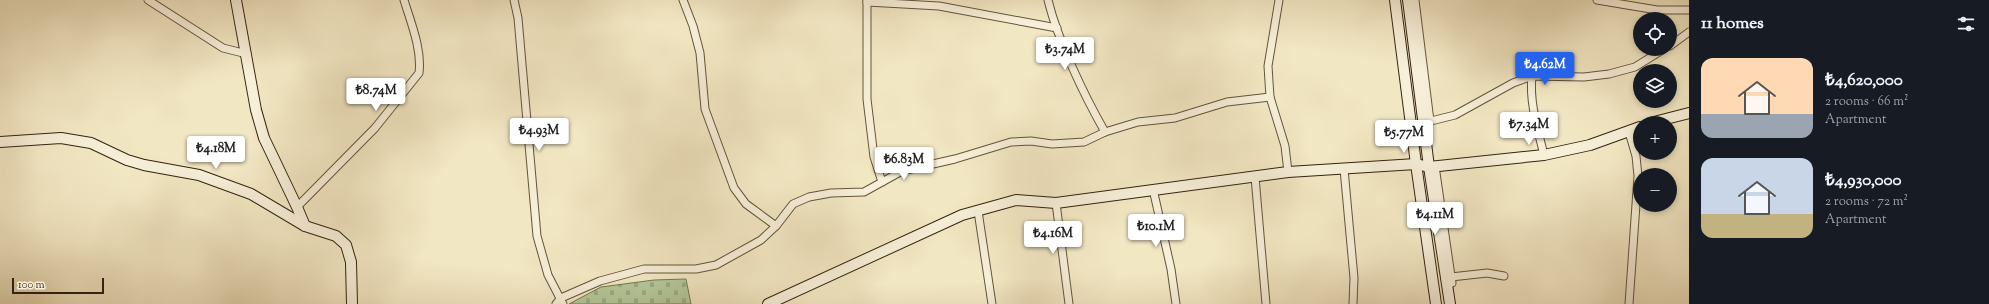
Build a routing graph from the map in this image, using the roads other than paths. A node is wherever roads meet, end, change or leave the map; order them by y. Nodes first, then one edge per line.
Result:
1 (148, 0) edge
2 (236, 0) edge
3 (404, 0) edge
4 (514, 0) edge
5 (1048, 0) edge
6 (1279, 0) edge
7 (1395, 0) edge
8 (1408, 0) edge
9 (1415, 0) edge
10 (1597, 0) edge
11 (684, 1) edge
12 (867, 1) edge
13 (1636, 3) edge
14 (1689, 10) edge
15 (1057, 28) junction
16 (1689, 32) edge
17 (1677, 41) edge
18 (247, 54) junction
19 (1653, 56) edge
20 (1532, 76) junction
21 (1270, 97) junction
22 (1689, 113) edge
23 (1677, 116) edge
24 (1427, 122) junction
25 (1633, 130) edge
26 (1104, 132) junction
27 (1629, 132) junction
28 (0, 142) edge
29 (1544, 155) junction
30 (1416, 164) junction
31 (1432, 166) junction
32 (1344, 169) junction
33 (1288, 172) junction
34 (1255, 177) junction
35 (882, 182) junction
36 (1153, 189) junction
37 (1056, 203) junction
38 (298, 206) junction
39 (978, 211) junction
40 (305, 226) junction
41 (776, 226) junction
42 (1504, 276) dead end
43 (1451, 277) junction
44 (562, 301) edge
45 (352, 304) edge
46 (556, 304) edge
47 (768, 304) edge
48 (992, 304) edge
49 (1069, 304) edge
50 (1176, 304) edge
51 (1266, 304) edge
52 (1353, 304) edge
53 (1436, 304) edge
54 (1450, 304) edge
55 (1455, 304) edge
56 (1629, 304) edge

1 - 18 street
2 - 18 street
3 - 38 street
4 - 44 street
5 - 15 street
6 - 21 street
7 - 30 street
8 - 24 street
9 - 24 street
10 - 13 street
11 - 41 street
12 - 15 street
12 - 35 street
13 - 14 street
15 - 26 street
16 - 17 street
18 - 38 street
19 - 20 street
20 - 24 street
20 - 29 street
21 - 26 street
21 - 33 street
22 - 23 street
24 - 31 street
25 - 27 street
26 - 35 street
27 - 29 street
27 - 56 street
28 - 40 street
29 - 31 street
30 - 31 street
30 - 32 street
30 - 53 street
31 - 43 street
31 - 54 street
32 - 33 street
32 - 52 street
33 - 34 street
34 - 36 street
34 - 51 street
35 - 41 street
36 - 37 street
36 - 50 street
37 - 39 street
37 - 49 street
38 - 40 street
39 - 47 street
39 - 48 street
40 - 45 street
41 - 44 street
42 - 43 street
43 - 55 street
44 - 46 street

